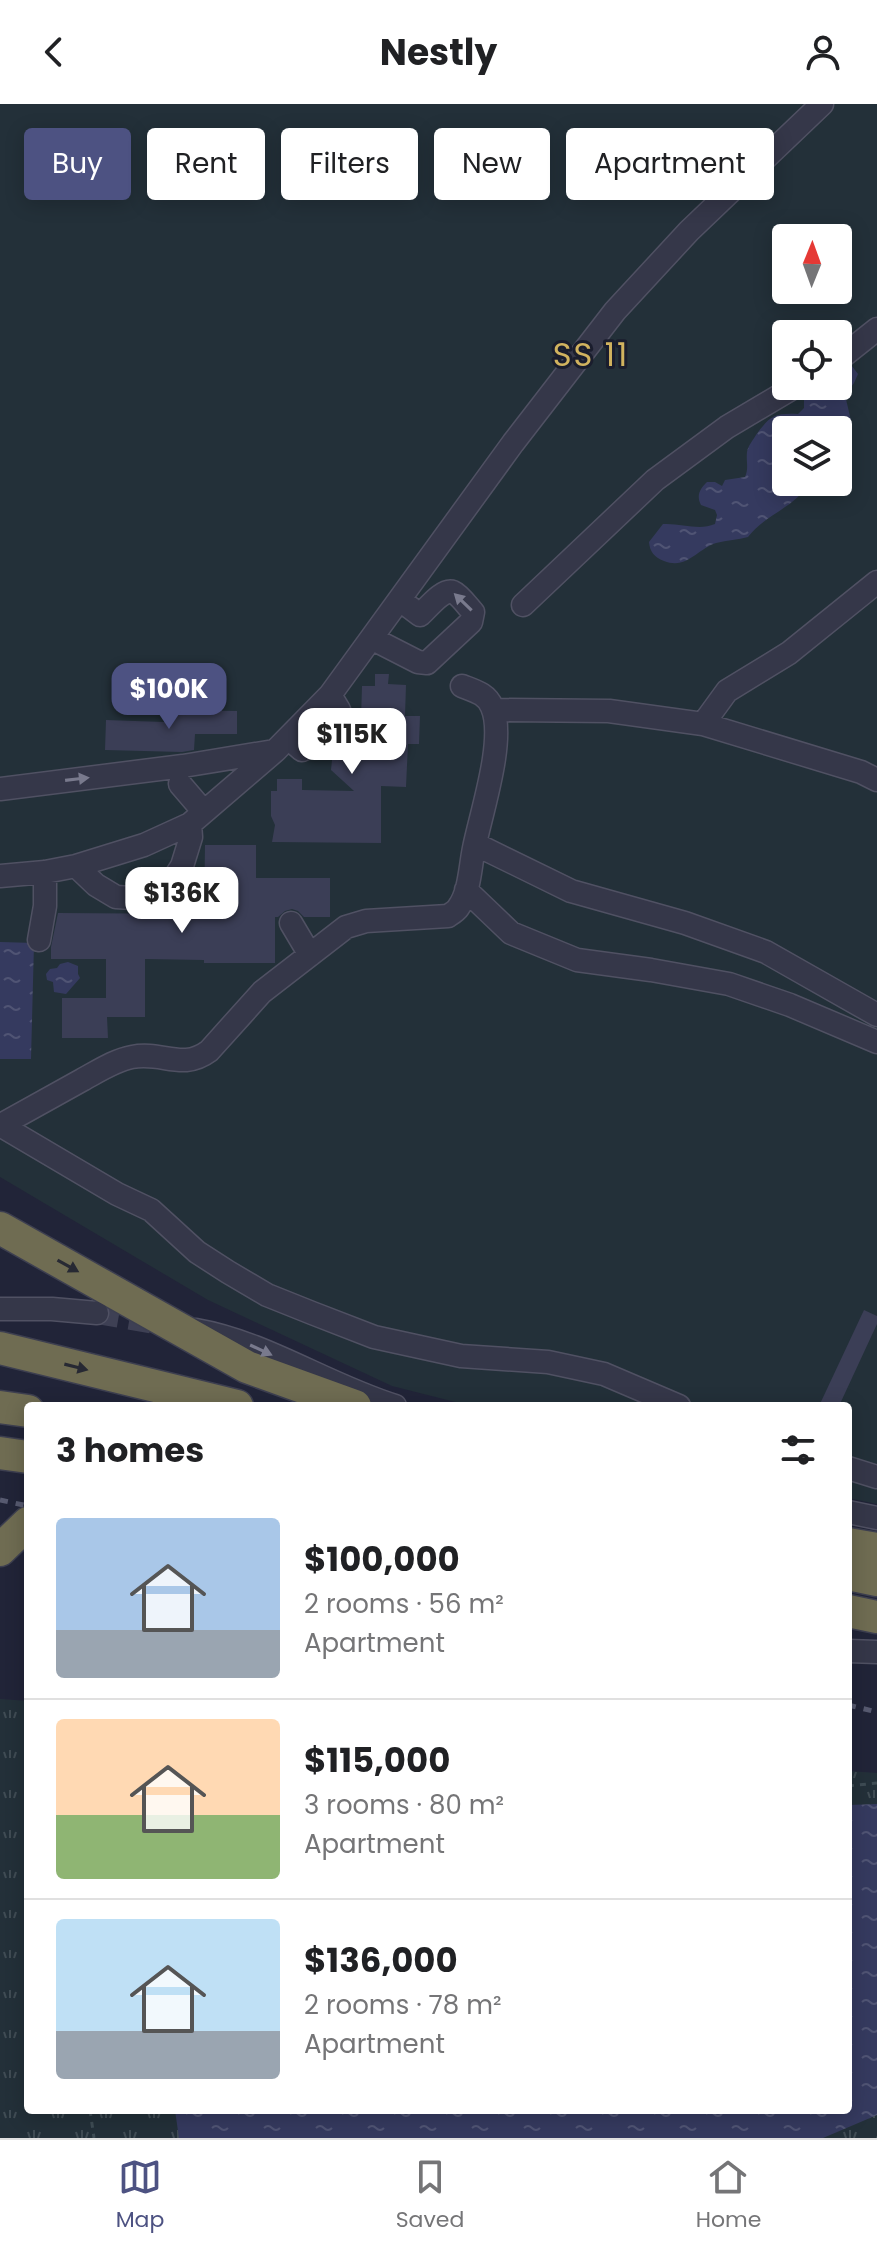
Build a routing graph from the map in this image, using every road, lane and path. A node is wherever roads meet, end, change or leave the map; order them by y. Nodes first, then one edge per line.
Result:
1 (822, 104) edge
2 (877, 329) edge
3 (852, 349) edge
4 (772, 400) edge
5 (877, 582) edge
6 (400, 600) junction
7 (523, 605) dead end
8 (373, 639) junction
9 (462, 686) dead end
10 (330, 695) junction
11 (494, 710) junction
12 (333, 724) dead end
13 (703, 724) junction
14 (314, 742) dead end
15 (282, 744) junction
16 (244, 766) junction
17 (877, 780) edge
18 (180, 784) dead end
19 (0, 789) edge
20 (197, 818) junction
21 (475, 844) junction
22 (76, 866) junction
23 (45, 872) junction
24 (0, 876) edge
25 (466, 890) junction
26 (291, 923) dead end
27 (39, 940) dead end
28 (310, 955) junction
29 (877, 1015) edge
30 (877, 1042) edge
31 (0, 1125) edge
32 (0, 1228) edge
33 (0, 1309) edge
34 (97, 1313) tunnel mouth
35 (187, 1329) dead end
36 (0, 1348) edge
37 (221, 1402) edge
38 (344, 1402) edge
39 (383, 1402) edge
40 (670, 1402) edge
41 (0, 1407) edge
42 (24, 1410) edge
43 (0, 1453) edge
44 (24, 1456) edge
45 (0, 1466) edge
46 (24, 1468) edge
47 (852, 1469) edge
48 (877, 1477) edge
49 (852, 1513) edge
50 (877, 1518) edge
51 (24, 1527) edge
52 (852, 1545) edge
53 (877, 1549) edge
54 (0, 1550) edge
55 (852, 1575) edge
56 (877, 1580) edge
57 (852, 1612) edge
58 (877, 1617) edge
59 (852, 1651) edge
60 (877, 1652) edge
61 (877, 1783) edge
62 (852, 1786) edge
63 (91, 2114) edge
64 (94, 2138) edge

1 - 6 lane
2 - 3 lane
4 - 7 lane
5 - 13 lane
6 - 8 lane
8 -> 6 lane
8 - 10 lane
9 - 11 lane
10 - 12 lane
10 - 15 lane
11 - 13 lane
11 - 21 lane
13 - 17 lane
14 - 15 lane
15 - 16 lane
19 -> 16 lane
16 - 20 lane
18 - 20 lane
20 - 22 lane
20 - 22 lane
21 - 25 lane
21 - 29 lane
22 - 23 lane
23 - 24 lane
23 - 27 lane
25 - 28 lane
25 - 30 lane
26 - 28 lane
28 - 31 lane
31 - 40 lane
32 -> 38 highway
33 - 34 lane
35 -> 39 lane
36 -> 37 highway
41 - 42 highway
43 - 44 highway
45 - 46 lane
47 - 48 lane
49 - 50 lane
51 - 54 highway
52 - 53 highway
55 - 56 highway
57 - 58 highway
59 - 60 lane
61 - 62 path
63 - 64 path

